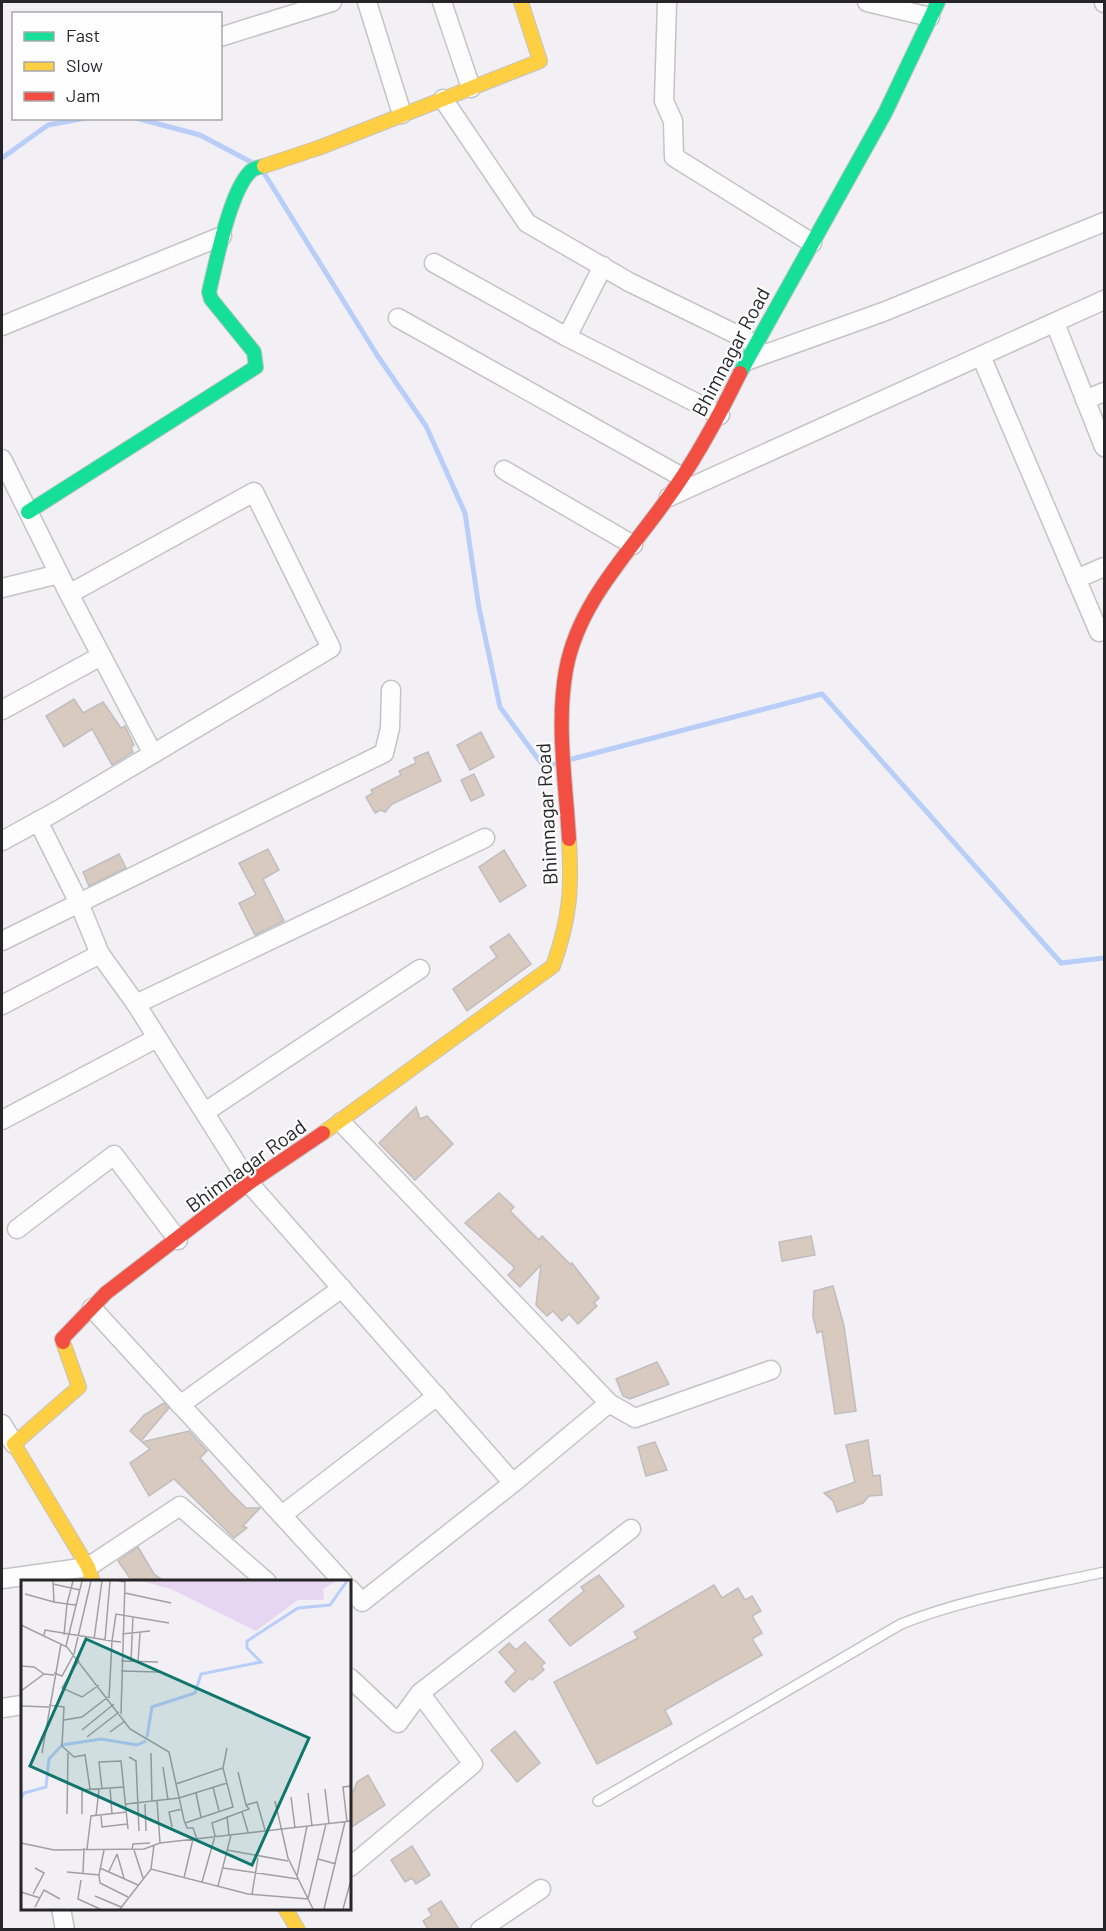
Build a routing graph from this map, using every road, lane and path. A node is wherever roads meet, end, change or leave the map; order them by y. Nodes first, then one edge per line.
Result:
1 (332, 2) edge
2 (367, 2) edge
3 (442, 2) edge
4 (521, 2) edge
5 (667, 2) edge
6 (867, 2) edge
7 (934, 9) edge
8 (222, 36) edge
9 (471, 88) junction
10 (443, 99) junction
11 (402, 114) junction
12 (1104, 222) edge
13 (222, 236) junction
14 (812, 243) junction
15 (434, 263) dead end
16 (603, 266) junction
17 (1104, 300) edge
18 (398, 318) dead end
19 (1055, 323) junction
20 (2, 326) edge
21 (567, 337) junction
22 (756, 344) junction
23 (981, 356) junction
24 (746, 361) junction
25 (1104, 392) edge
26 (1085, 400) junction
27 (720, 415) junction
28 (1104, 446) edge
29 (2, 459) edge
30 (504, 470) dead end
31 (682, 477) junction
32 (669, 497) junction
33 (28, 512) junction
34 (633, 545) junction
35 (1104, 567) edge
36 (59, 574) junction
37 (1076, 579) junction
38 (2, 588) edge
39 (69, 594) junction
40 (1099, 632) dead end
41 (101, 656) junction
42 (391, 690) dead end
43 (2, 710) edge
44 (153, 754) junction
45 (38, 821) junction
46 (485, 838) dead end
47 (2, 841) edge
48 (79, 903) junction
49 (2, 941) edge
50 (100, 954) junction
51 (420, 969) dead end
52 (136, 1004) junction
53 (2, 1005) edge
54 (157, 1038) junction
55 (205, 1112) junction
56 (2, 1120) edge
57 (341, 1122) junction
58 (249, 1183) junction
59 (16, 1229) dead end
60 (178, 1240) junction
61 (342, 1288) junction
62 (92, 1308) junction
63 (771, 1370) dead end
64 (437, 1396) junction
65 (609, 1403) junction
66 (180, 1404) junction
67 (2, 1424) edge
68 (14, 1444) junction
69 (513, 1483) junction
70 (282, 1515) junction
71 (631, 1529) dead end
72 (1104, 1572) edge
73 (91, 1574) edge
74 (2, 1579) edge
75 (266, 1580) edge
76 (342, 1580) edge
77 (351, 1590) edge
78 (352, 1687) edge
79 (420, 1693) junction
80 (21, 1704) edge
81 (2, 1708) edge
82 (598, 1801) dead end
83 (351, 1866) edge
84 (541, 1889) dead end
85 (61, 1910) edge
86 (286, 1910) edge
87 (65, 1929) edge
88 (298, 1929) edge
89 (480, 1929) edge

1 - 8 street
2 - 11 street
3 - 9 street
4 - 9 street
5 - 14 street
6 - 7 street
7 - 14 street, Bhimnagar Road
9 - 10 street
10 - 11 street
10 - 16 street
11 - 13 street
12 - 24 street
13 - 20 street
13 - 33 street
14 - 22 street, Bhimnagar Road
15 - 21 street
16 - 21 street
16 - 22 street
17 - 19 street
18 - 31 street
19 - 23 street
19 - 26 street
21 - 27 street
22 - 24 street, Bhimnagar Road
23 - 32 street
23 - 37 street
24 - 27 street, Bhimnagar Road
25 - 26 street
26 - 28 street
27 - 31 street, Bhimnagar Road
29 - 33 street
30 - 34 street
31 - 32 street, Bhimnagar Road
32 - 34 street, Bhimnagar Road
33 - 36 street
34 - 57 street, Bhimnagar Road
35 - 37 street
36 - 38 street
36 - 39 street
37 - 40 street
39 - 41 street
39 - 44 street
41 - 43 street
41 - 44 street
42 - 48 street
44 - 45 street
45 - 47 street
45 - 48 street
46 - 52 street
48 - 49 street
48 - 50 street
50 - 52 street
50 - 53 street
51 - 55 street
52 - 54 street
54 - 55 street
54 - 56 street
55 - 58 street
57 - 58 street, Bhimnagar Road
57 - 65 street
58 - 60 street, Bhimnagar Road
58 - 61 street
59 - 60 street
60 - 62 street, Bhimnagar Road
61 - 64 street
61 - 66 street
62 - 66 street
62 - 68 street, Bhimnagar Road
63 - 65 street
64 - 69 street
64 - 70 street
65 - 69 street
66 - 70 street
67 - 68 street
68 - 73 street
69 - 77 street
70 - 76 street
71 - 79 street
72 - 82 lane
73 - 74 street
73 - 75 street
78 - 79 street
79 - 83 street
80 - 81 street
84 - 89 street
85 - 87 street
86 - 88 street

